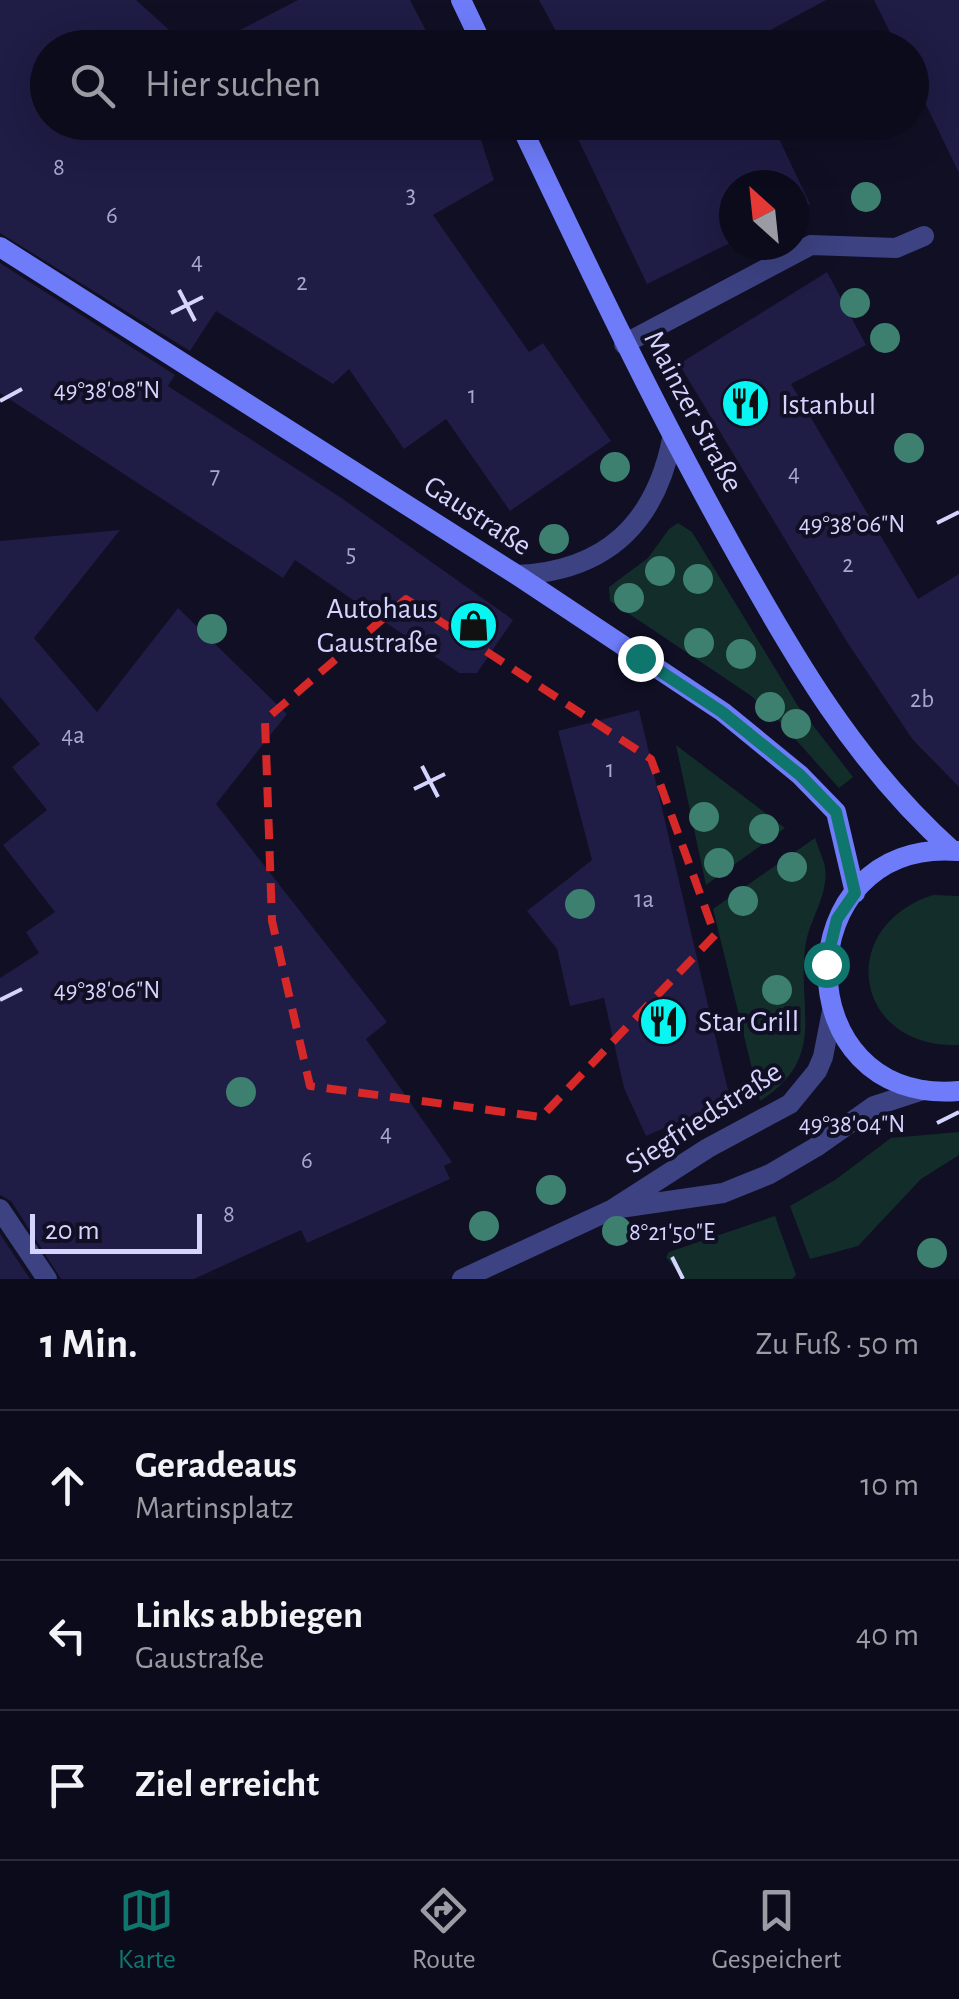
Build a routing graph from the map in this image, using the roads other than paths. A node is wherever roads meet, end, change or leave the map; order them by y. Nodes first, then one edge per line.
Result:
1 (461, 0) edge
2 (475, 30) edge
3 (528, 140) edge
4 (924, 236) dead end
5 (0, 247) edge
6 (624, 344) junction
7 (672, 439) junction
8 (517, 575) junction
9 (956, 851) edge
10 (855, 893) junction
11 (832, 1010) junction
12 (922, 1090) junction
13 (959, 1090) edge
14 (0, 1210) edge
15 (613, 1210) junction
16 (47, 1279) edge
17 (462, 1279) edge

1 - 2 main road
3 - 6 main road, Mainzer Straße
4 - 6 street
5 - 8 main road, Gaustraße
6 - 7 main road, Mainzer Straße
7 - 8 street
7 - 9 main road, Mainzer Straße
8 - 10 main road, Gaustraße
9 - 10 main road
10 - 11 main road
11 - 12 main road
11 - 15 street, Siegfriedstraße
12 - 13 main road
12 - 15 street, Siegfriedstraße
14 - 16 street
15 - 17 street, Siegfriedstraße

